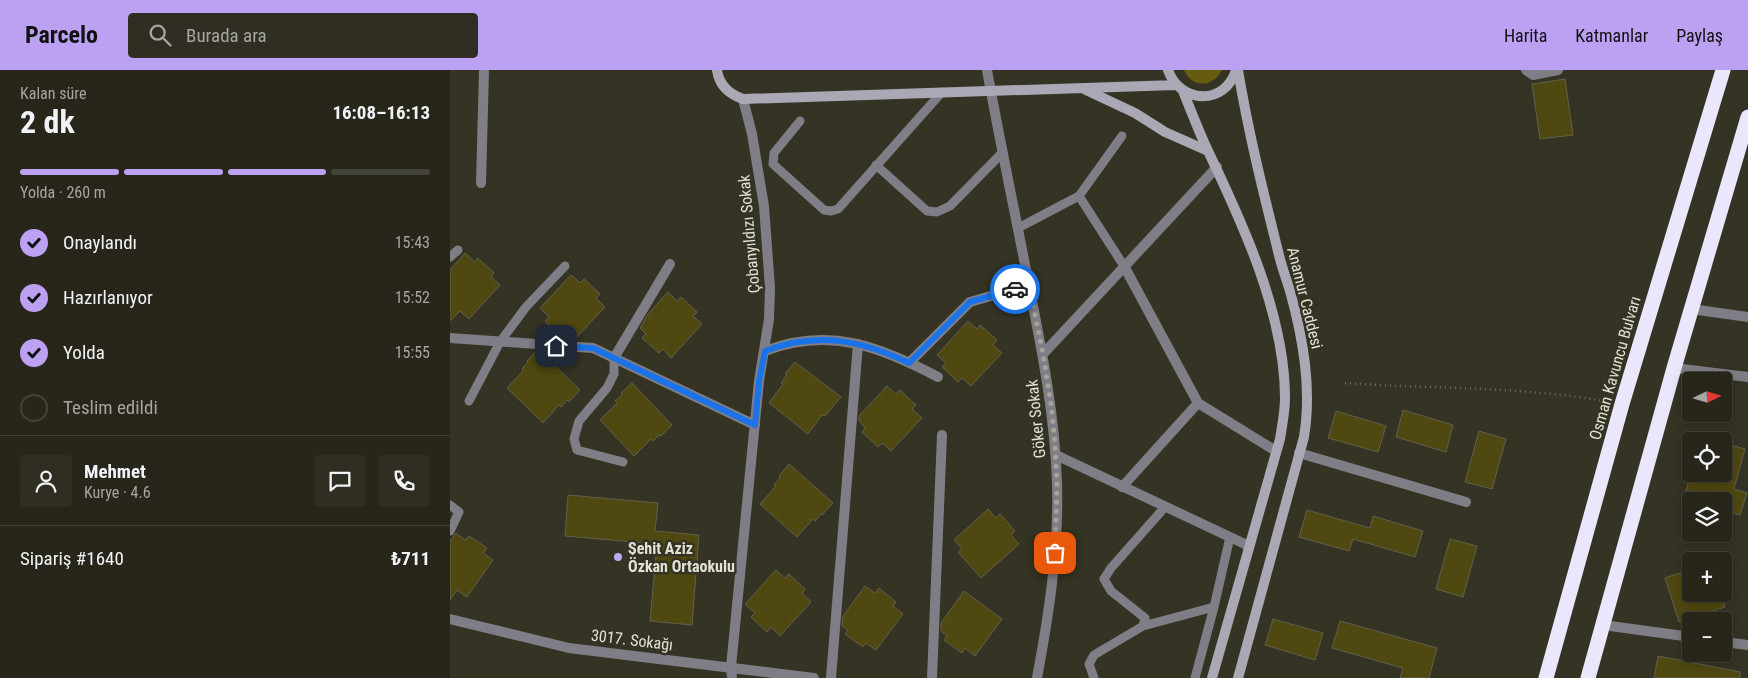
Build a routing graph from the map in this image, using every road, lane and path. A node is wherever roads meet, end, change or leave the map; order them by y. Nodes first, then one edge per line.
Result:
1 (484, 70) edge
2 (717, 70) edge
3 (987, 70) edge
4 (1168, 70) edge
5 (1237, 70) edge
6 (1558, 70) edge
7 (1722, 70) edge
8 (1532, 72) edge
9 (1081, 88) junction
10 (1179, 88) junction
11 (990, 91) junction
12 (942, 92) junction
13 (743, 99) junction
14 (1748, 117) edge
15 (800, 121) dead end
16 (1122, 136) dead end
17 (1208, 151) junction
18 (1003, 152) junction
19 (876, 165) junction
20 (1217, 167) junction
21 (481, 183) dead end
22 (1079, 196) junction
23 (1018, 228) junction
24 (458, 250) dead end
25 (450, 257) edge
26 (670, 264) dead end
27 (565, 266) dead end
28 (1124, 266) junction
29 (1029, 285) junction
30 (1691, 309) junction
31 (1748, 317) edge
32 (450, 338) edge
33 (500, 342) junction
34 (858, 344) junction
35 (765, 351) junction
36 (1043, 354) junction
37 (614, 358) junction
38 (909, 363) junction
39 (1674, 368) junction
40 (938, 377) dead end
41 (1748, 377) edge
42 (1345, 383) dead end
43 (469, 401) dead end
44 (1198, 403) junction
45 (1622, 404) junction
46 (755, 425) junction
47 (942, 435) dead end
48 (1276, 451) junction
49 (1299, 453) junction
50 (1056, 455) junction
51 (622, 462) dead end
52 (1122, 487) junction
53 (1466, 502) dead end
54 (450, 505) edge
55 (1165, 507) junction
56 (450, 531) edge
57 (1230, 537) junction
58 (1249, 546) junction
59 (1214, 607) junction
60 (450, 620) edge
61 (1603, 624) junction
62 (1143, 626) junction
63 (1682, 636) edge
64 (1732, 643) edge
65 (1748, 645) edge
66 (731, 667) junction
67 (732, 678) edge
68 (814, 678) edge
69 (831, 678) edge
70 (932, 678) edge
71 (1037, 678) edge
72 (1094, 678) edge
73 (1195, 678) edge
74 (1212, 678) edge
75 (1238, 678) edge
76 (1546, 678) edge
77 (1588, 678) edge

1 - 21 street
2 - 13 street
3 - 11 street, Göker Sokak
4 - 10 street
5 - 10 street
5 - 49 street, Anamur Caddesi
6 - 8 street
7 - 45 highway, Osman Kavuncu Bulvarı
9 - 10 street
9 - 11 street
9 - 17 street
10 - 17 street
11 - 12 street
11 - 18 street, Göker Sokak
12 - 13 street
12 - 19 lane
13 - 35 street, Çobanyıldızı Sokak
14 - 30 highway
15 - 19 lane
16 - 22 lane
17 - 20 street
18 - 19 lane
18 - 23 street, Göker Sokak
20 - 28 street
20 - 48 street
22 - 23 lane
22 - 28 lane
23 - 29 street, Göker Sokak
24 - 25 lane
26 - 37 street
27 - 33 lane
28 - 36 street
28 - 44 street
29 - 36 street, Göker Sokak
29 - 38 street
30 - 31 street
30 - 39 highway
32 - 33 street
33 - 37 street
33 - 43 lane
34 - 35 street
34 - 38 street
34 - 69 street
35 - 46 street, Çobanyıldızı Sokak
36 - 50 street, Göker Sokak
37 - 46 street
37 - 51 lane
38 - 40 street
39 - 41 street
39 - 61 highway
42 - 45 path
44 - 48 street
44 - 52 street
45 - 76 highway, Osman Kavuncu Bulvarı
46 - 66 street, Çobanyıldızı Sokak
47 - 70 street
48 - 58 street
49 - 53 street
49 - 75 street, Anamur Caddesi
50 - 52 street
50 - 71 street, Göker Sokak
52 - 55 street
54 - 56 lane
55 - 57 street
55 - 62 lane
57 - 58 street
57 - 59 lane
58 - 74 street
59 - 62 lane
59 - 73 lane
60 - 66 street, 3017. Sokağı
61 - 63 street
61 - 77 highway
62 - 72 lane
64 - 65 street
66 - 67 street, Çobanyıldızı Sokak
66 - 68 street, 3017. Sokağı

